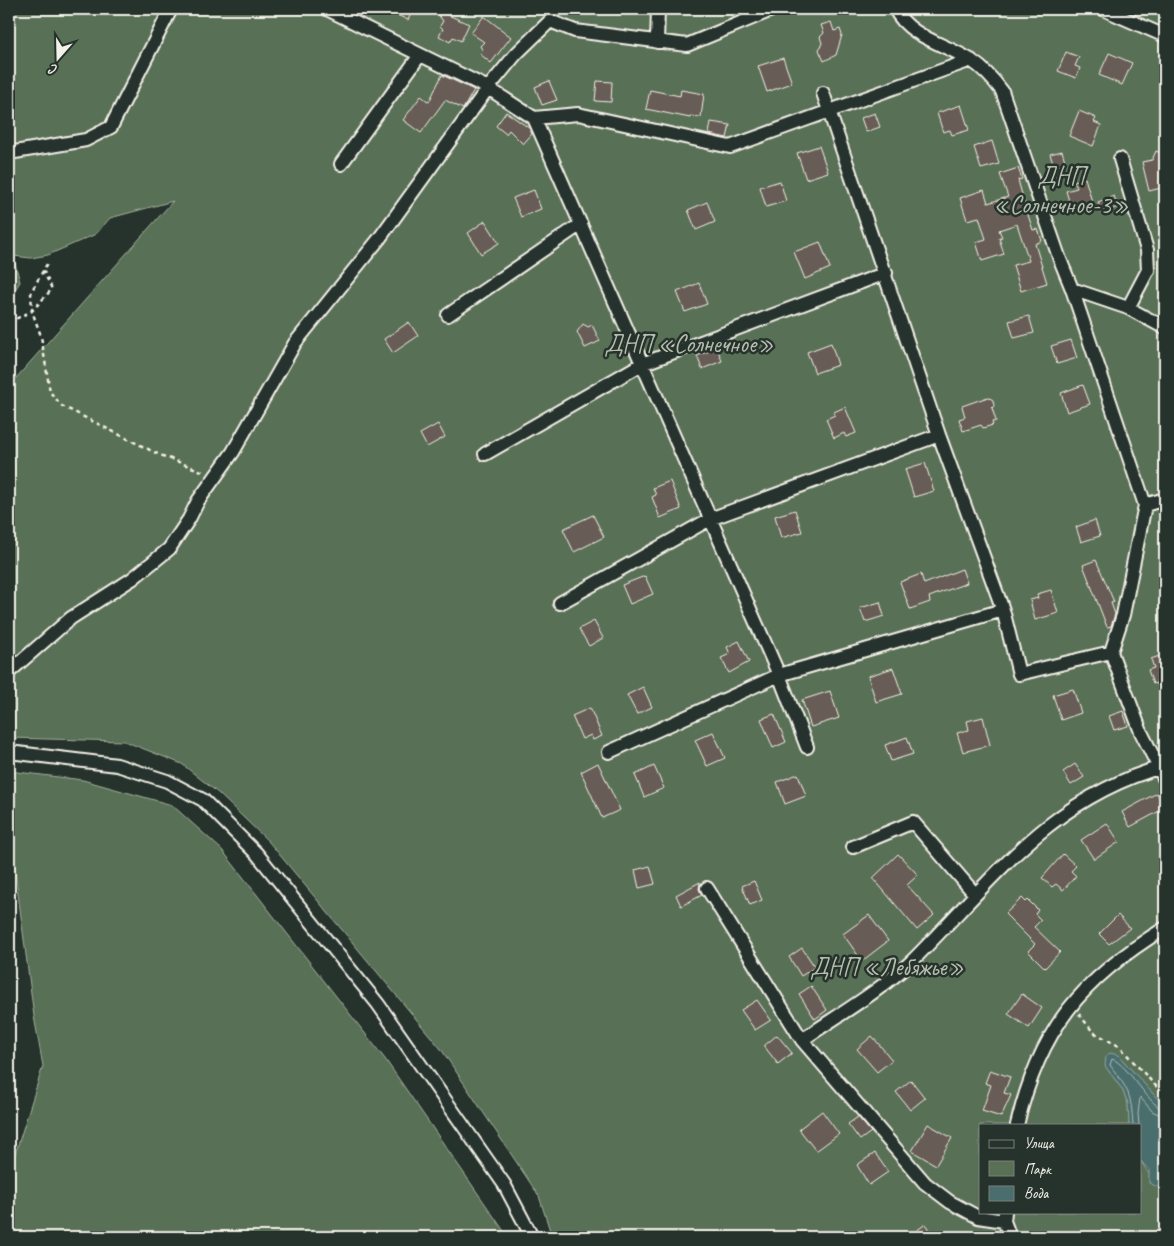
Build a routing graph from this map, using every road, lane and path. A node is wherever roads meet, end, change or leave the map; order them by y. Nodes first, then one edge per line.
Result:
1 (171, 9) edge
2 (327, 9) edge
3 (658, 9) edge
4 (774, 9) edge
5 (895, 9) edge
6 (1103, 9) edge
7 (1165, 36) edge
8 (657, 42) junction
9 (420, 55) junction
10 (971, 60) junction
11 (488, 88) junction
12 (823, 93) dead end
13 (828, 110) junction
14 (534, 118) junction
15 (9, 153) edge
16 (1120, 159) dead end
17 (341, 164) dead end
18 (581, 224) junction
19 (47, 264) dead end
20 (43, 270) junction
21 (886, 273) junction
22 (1072, 288) junction
23 (1128, 308) junction
24 (32, 311) junction
25 (448, 315) dead end
26 (9, 322) edge
27 (1165, 328) edge
28 (642, 364) junction
29 (939, 435) junction
30 (485, 454) dead end
31 (215, 476) junction
32 (1165, 499) edge
33 (1144, 505) junction
34 (710, 519) junction
35 (560, 603) dead end
36 (1003, 610) junction
37 (1111, 652) junction
38 (9, 672) edge
39 (779, 675) junction
40 (807, 747) dead end
41 (9, 752) edge
42 (609, 752) dead end
43 (1161, 767) edge
44 (1165, 780) edge
45 (853, 847) dead end
46 (708, 888) dead end
47 (974, 893) junction
48 (1165, 928) edge
49 (1066, 1010) junction
50 (802, 1040) junction
51 (1165, 1096) edge
52 (1017, 1124) edge
53 (1005, 1217) edge
54 (532, 1237) edge
55 (1010, 1237) edge

1 - 15 street
2 - 9 street
3 - 8 street
4 - 8 street
5 - 10 street
6 - 7 street
8 - 11 street
9 - 11 street
9 - 17 street
10 - 13 street
10 - 22 street
11 - 14 street
11 - 31 street
12 - 13 street
13 - 14 street
13 - 21 street
14 - 18 street
16 - 23 street
18 - 25 street
18 - 28 street
19 - 20 path
20 - 24 path
20 - 24 path
21 - 28 street
21 - 29 street
22 - 23 street
22 - 33 street
23 - 27 street
24 - 26 path
24 - 31 path
28 - 30 street
28 - 34 street
29 - 34 street
29 - 36 street
31 - 38 street
32 - 33 street
33 - 37 street
34 - 35 street
34 - 39 street
36 - 37 street
36 - 39 street
37 - 43 street
39 - 40 street
39 - 42 street
41 - 54 street
43 - 44 street
43 - 47 street
45 - 47 street
46 - 50 street
47 - 50 street
48 - 49 street
49 - 51 path
49 - 52 street
50 - 53 street
53 - 55 street

